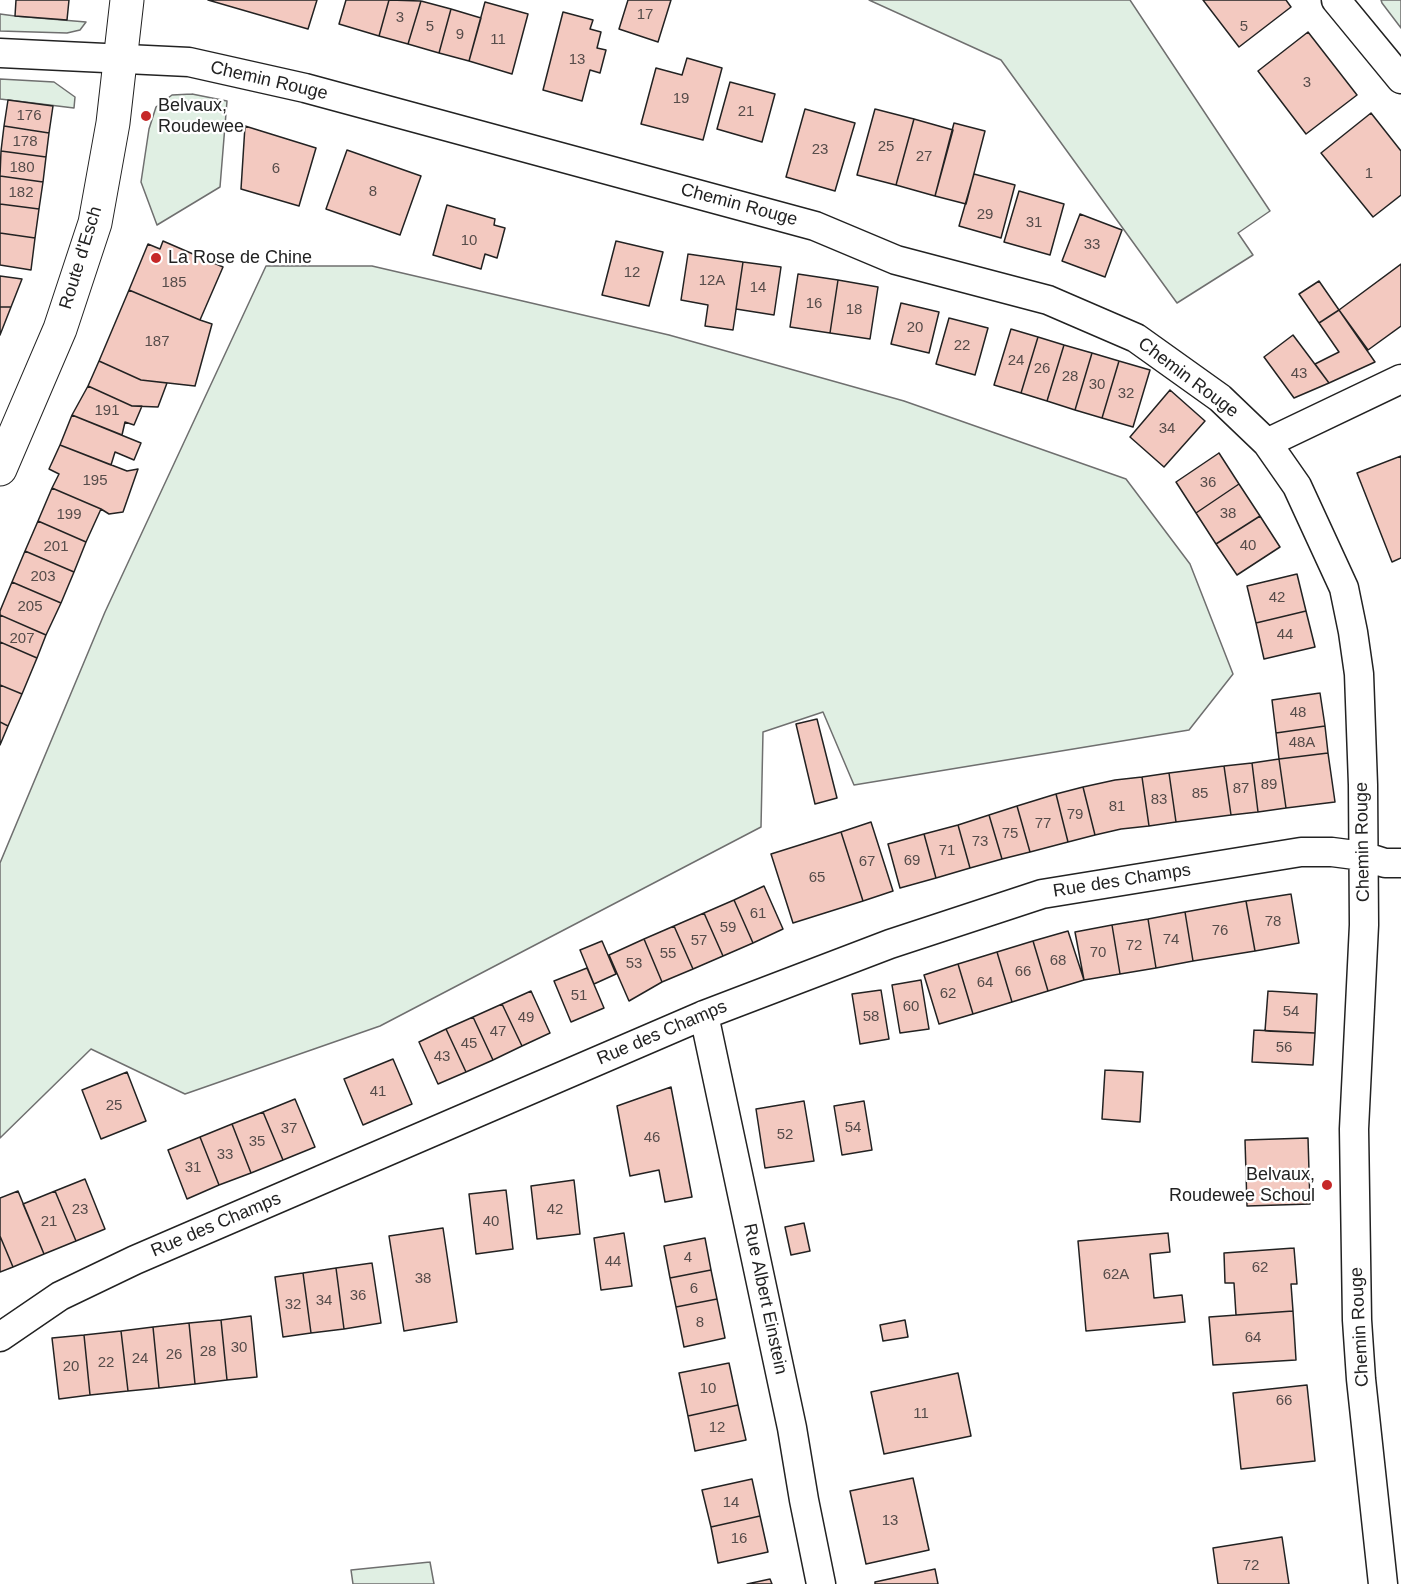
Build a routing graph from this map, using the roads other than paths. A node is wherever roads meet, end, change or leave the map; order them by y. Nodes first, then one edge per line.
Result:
1 (127, 0) edge
2 (1336, 0) edge
3 (0, 53) edge
4 (121, 58) junction
5 (1401, 79) edge
6 (1401, 379) edge
7 (1267, 443) junction
8 (0, 469) edge
9 (1364, 856) junction
10 (1401, 863) edge
11 (704, 1015) junction
12 (0, 1337) edge
13 (821, 1584) edge
14 (1383, 1584) edge

1 - 4 main road, Route d'Esch
2 - 5 street
3 - 4 street, Chemin Rouge
4 - 7 street, Chemin Rouge
4 - 8 main road, Route d'Esch
6 - 7 street
7 - 9 street, Chemin Rouge
9 - 10 street, Rue des Champs
9 - 11 street, Rue des Champs
9 - 14 street, Chemin Rouge
11 - 12 street, Rue des Champs
11 - 13 street, Rue Albert Einstein

